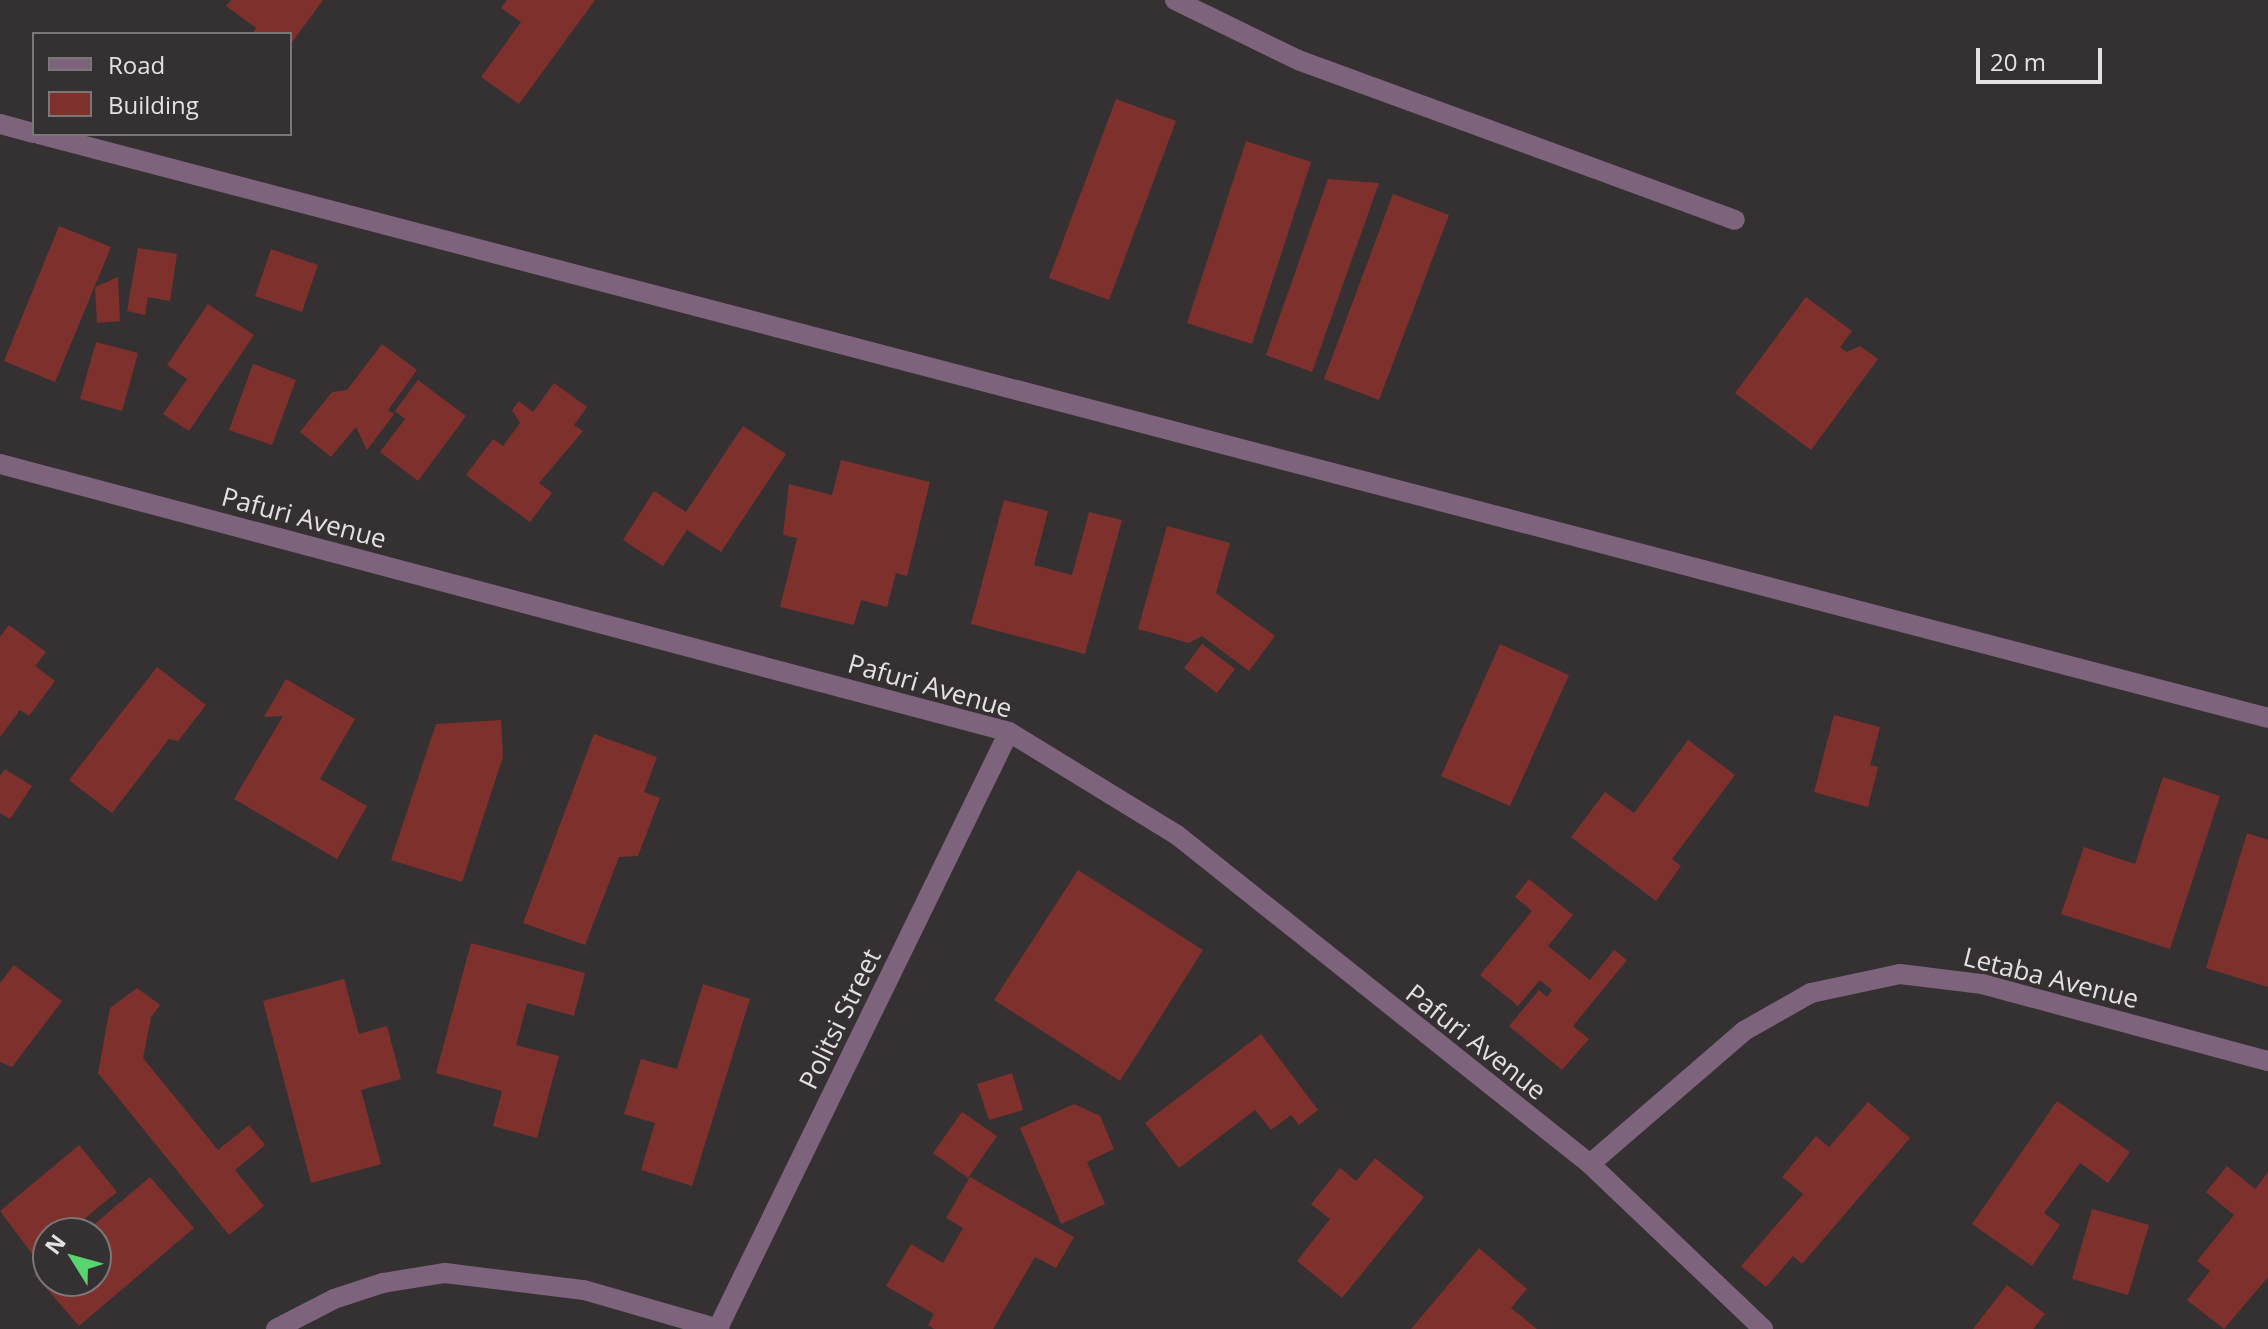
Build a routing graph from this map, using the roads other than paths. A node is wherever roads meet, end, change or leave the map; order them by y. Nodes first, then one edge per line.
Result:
1 (1175, 0) edge
2 (0, 124) edge
3 (32, 132) edge
4 (47, 136) edge
5 (1735, 220) dead end
6 (0, 464) edge
7 (2268, 718) edge
8 (1009, 732) junction
9 (2268, 1061) edge
10 (1590, 1164) junction
11 (718, 1328) edge
12 (276, 1329) edge
13 (1763, 1329) edge

1 - 5 street
2 - 3 street
4 - 7 street
6 - 8 street, Pafuri Avenue
8 - 10 street, Pafuri Avenue
8 - 11 street, Politsi Street
9 - 10 street, Letaba Avenue
10 - 13 street, Pafuri Avenue
11 - 12 street

